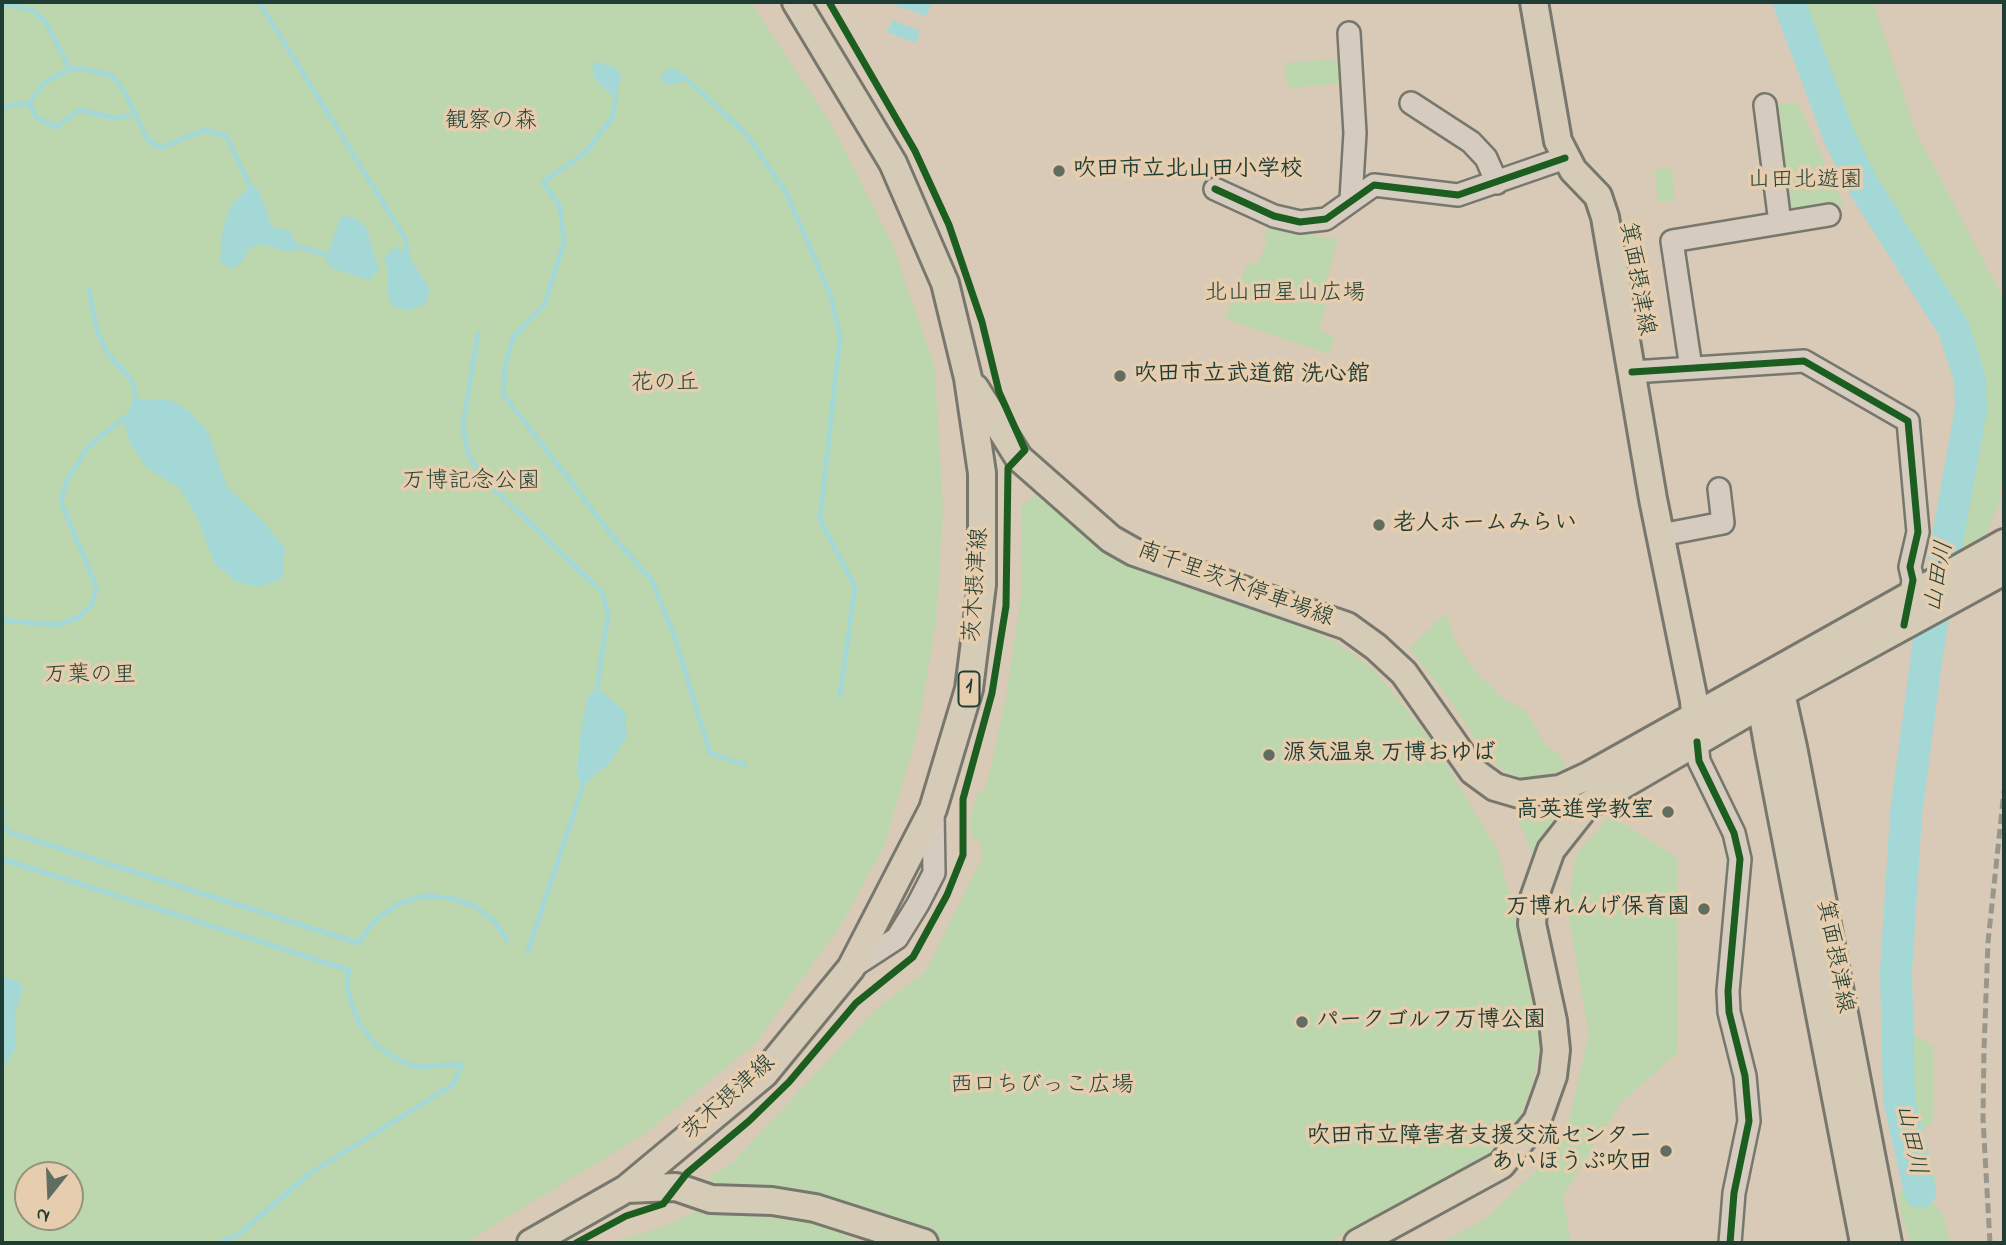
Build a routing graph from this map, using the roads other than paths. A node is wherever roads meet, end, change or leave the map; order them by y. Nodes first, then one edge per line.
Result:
1 (796, 2) edge
2 (818, 2) edge
3 (1534, 2) edge
4 (1349, 33) dead end
5 (829, 56) junction
6 (1411, 103) dead end
7 (1765, 105) dead end
8 (1566, 158) junction
9 (1497, 183) junction
10 (1215, 189) dead end
11 (1352, 199) junction
12 (1829, 215) dead end
13 (1780, 223) junction
14 (1690, 368) junction
15 (1632, 372) junction
16 (968, 378) junction
17 (1719, 489) dead end
18 (1661, 535) junction
19 (2004, 543) edge
20 (2004, 570) edge
21 (1913, 608) junction
22 (1769, 692) junction
23 (1695, 715) junction
24 (1697, 742) junction
25 (626, 1189) junction
26 (531, 1243) edge
27 (925, 1243) edge
28 (1358, 1243) edge
29 (1730, 1243) edge
30 (1864, 1243) edge
31 (1888, 1243) edge

1 - 5 main road, 茨木摂津線 / 1
2 - 5 main road
3 - 8 main road, 箕面摂津線
4 - 11 street
5 - 16 main road, 茨木摂津線 / 1
6 - 9 street
7 - 13 street
8 - 9 street
8 - 15 main road, 箕面摂津線
9 - 11 street
10 - 11 street
12 - 13 street
13 - 14 street
14 - 15 street
14 - 21 street
15 - 18 main road, 箕面摂津線
16 - 23 main road, 南千里茨木停車場線
16 - 25 main road, 茨木摂津線 / 1
17 - 18 street
18 - 23 main road, 箕面摂津線
19 - 21 main road
20 - 21 main road
21 - 22 main road
22 - 23 main road
22 - 24 main road
22 - 30 main road, 箕面摂津線
22 - 31 main road, 箕面摂津線
23 - 24 main road, 箕面摂津線
24 - 28 main road
24 - 29 street
25 - 26 main road, 茨木摂津線 / 1
25 - 27 main road

